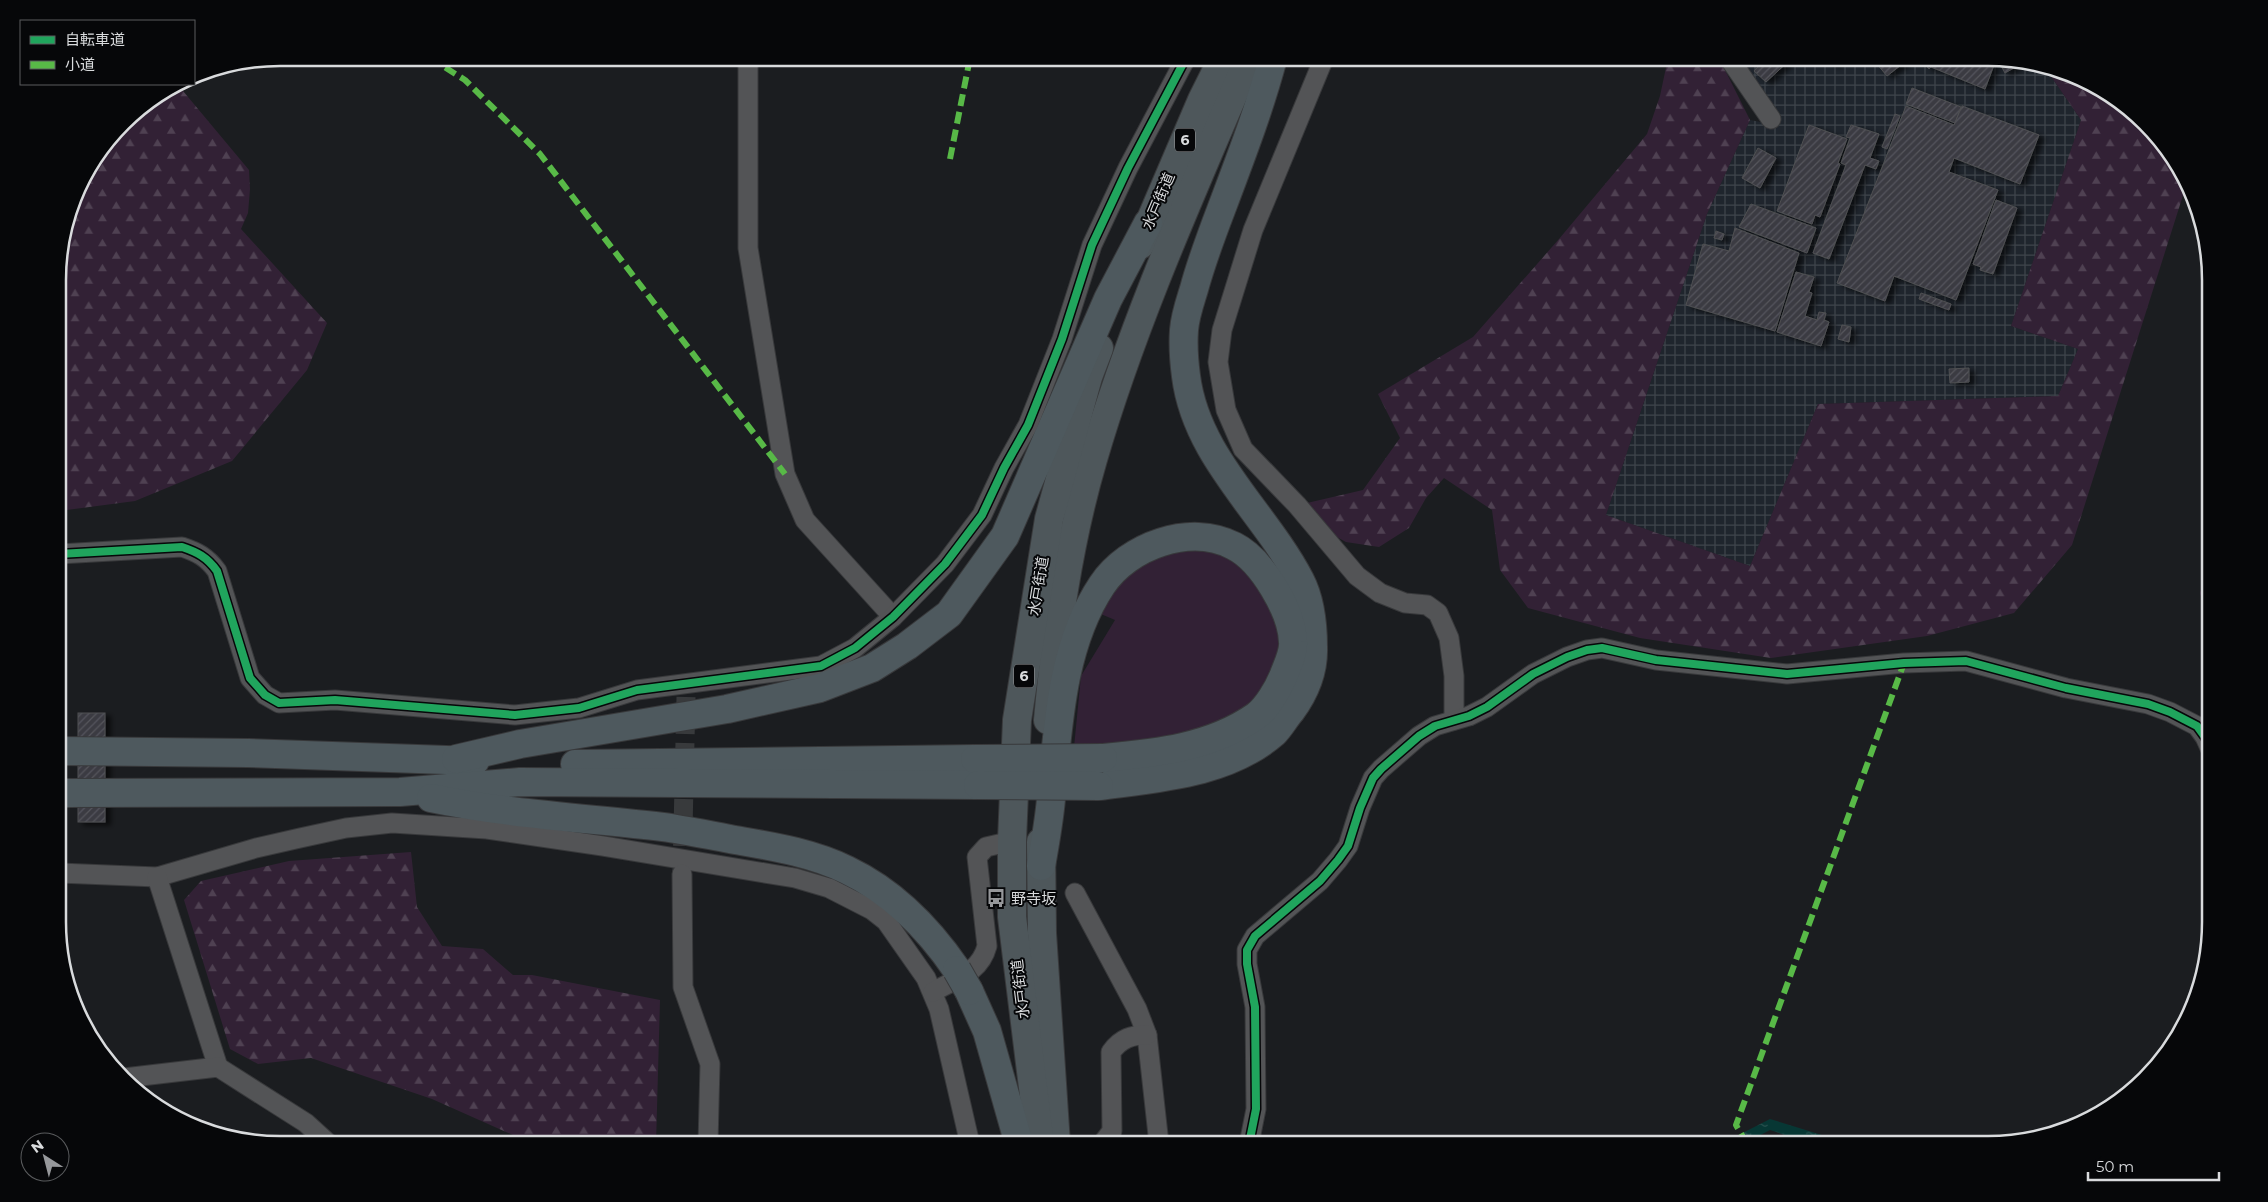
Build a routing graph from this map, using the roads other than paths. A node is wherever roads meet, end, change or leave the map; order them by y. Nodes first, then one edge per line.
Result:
1 (748, 66) edge
2 (1182, 66) edge
3 (1219, 66) edge
4 (1246, 66) edge
5 (1272, 66) edge
6 (1321, 66) edge
7 (1735, 66) edge
8 (1771, 119) dead end
9 (1148, 223) junction
10 (66, 554) edge
11 (892, 617) junction
12 (1454, 720) junction
13 (2202, 733) edge
14 (66, 751) edge
15 (456, 759) junction
16 (977, 772) junction
17 (400, 792) junction
18 (66, 793) edge
19 (1012, 841) junction
20 (1041, 866) junction
21 (66, 873) edge
22 (682, 874) tunnel mouth
23 (157, 877) junction
24 (1075, 893) dead end
25 (933, 992) junction
26 (1147, 1034) junction
27 (218, 1067) junction
28 (133, 1077) edge
29 (320, 1136) edge
30 (708, 1136) edge
31 (968, 1136) edge
32 (1017, 1136) edge
33 (1039, 1136) edge
34 (1055, 1136) edge
35 (1110, 1136) edge
36 (1158, 1136) edge
37 (1251, 1136) edge

1 - 11 street
2 - 11 street
3 - 9 highway, 水戸街道 / 6
4 - 20 highway, 水戸街道 / 6
5 - 16 highway, bridge
6 - 12 street
7 - 8 street
9 - 15 highway
9 - 19 highway, 水戸街道 / 6
10 - 11 street
12 - 13 street
12 - 37 street
14 - 15 highway
15 - 16 highway
16 - 17 highway
16 - 20 highway, bridge
17 - 18 highway
17 - 32 highway
19 - 25 street
19 - 33 highway, 水戸街道 / 6
20 - 34 highway, 水戸街道 / 6
21 - 23 street
22 - 30 street
23 - 25 street
23 - 27 street
24 - 26 street
25 - 31 street
26 - 35 street
26 - 36 street
27 - 28 street
27 - 29 street

